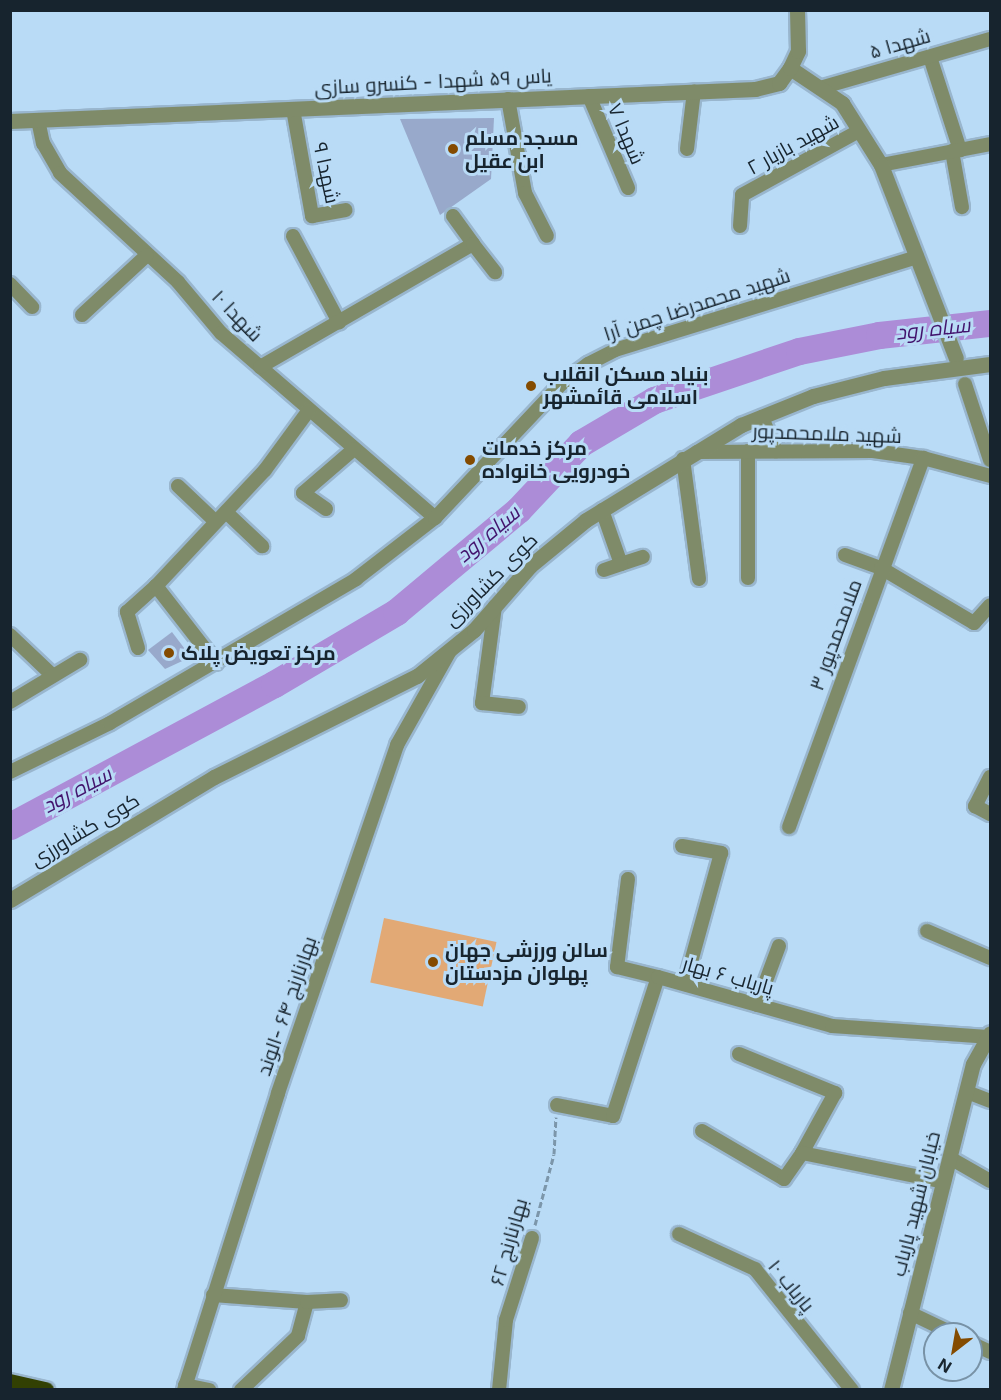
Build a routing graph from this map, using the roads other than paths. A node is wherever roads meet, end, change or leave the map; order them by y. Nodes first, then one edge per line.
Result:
1 (797, 10) edge
2 (990, 41) edge
3 (930, 57) junction
4 (790, 68) junction
5 (820, 88) junction
6 (694, 91) junction
7 (589, 96) junction
8 (508, 99) junction
9 (293, 109) junction
10 (38, 120) junction
11 (10, 121) edge
12 (859, 131) junction
13 (990, 144) edge
14 (687, 149) dead end
15 (956, 151) junction
16 (881, 165) junction
17 (628, 188) dead end
18 (962, 207) dead end
19 (345, 210) dead end
20 (453, 216) dead end
21 (740, 226) dead end
22 (293, 236) dead end
23 (547, 236) dead end
24 (472, 244) junction
25 (147, 255) junction
26 (917, 257) junction
27 (495, 272) dead end
28 (10, 284) edge
29 (33, 307) dead end
30 (82, 315) dead end
31 (339, 322) junction
32 (957, 363) junction
33 (990, 364) edge
34 (260, 367) junction
35 (965, 384) dead end
36 (309, 410) junction
37 (762, 417) junction
38 (354, 448) junction
39 (748, 451) junction
40 (776, 451) junction
41 (690, 455) junction
42 (923, 458) junction
43 (990, 460) edge
44 (990, 476) edge
45 (178, 486) dead end
46 (326, 508) dead end
47 (602, 510) junction
48 (226, 512) junction
49 (435, 519) junction
50 (216, 522) junction
51 (262, 546) dead end
52 (845, 555) dead end
53 (643, 557) dead end
54 (621, 564) junction
55 (881, 568) junction
56 (604, 570) dead end
57 (748, 578) dead end
58 (699, 579) dead end
59 (156, 586) junction
60 (990, 605) edge
61 (495, 606) junction
62 (10, 635) edge
63 (453, 647) junction
64 (138, 648) dead end
65 (80, 660) dead end
66 (216, 663) junction
67 (52, 676) junction
68 (10, 702) edge
69 (519, 707) dead end
70 (10, 772) edge
71 (990, 777) edge
72 (990, 814) edge
73 (789, 827) dead end
74 (682, 846) dead end
75 (628, 879) dead end
76 (10, 900) edge
77 (927, 931) dead end
78 (779, 946) dead end
79 (990, 958) edge
80 (658, 977) junction
81 (685, 984) junction
82 (756, 1005) junction
83 (989, 1035) edge
84 (739, 1054) dead end
85 (968, 1092) junction
86 (990, 1101) edge
87 (557, 1105) road end
88 (702, 1131) dead end
89 (802, 1153) junction
90 (950, 1158) junction
91 (990, 1181) edge
92 (944, 1182) junction
93 (679, 1234) dead end
94 (532, 1238) road end
95 (213, 1295) junction
96 (341, 1299) dead end
97 (307, 1302) junction
98 (910, 1313) junction
99 (929, 1322) edge
100 (10, 1382) edge
101 (184, 1387) edge
102 (46, 1389) edge
103 (208, 1389) edge
104 (241, 1389) edge
105 (499, 1389) edge
106 (852, 1389) edge
107 (891, 1389) edge

1 - 4 street
2 - 3 street, شهدا ۵
3 - 5 street, شهدا ۵
3 - 15 street
4 - 5 street
4 - 6 street, یاس ۵۹ شهدا - کنسرو سازی
5 - 12 street
6 - 7 street, یاس ۵۹ شهدا - کنسرو سازی
6 - 14 street
7 - 8 street, یاس ۵۹ شهدا - کنسرو سازی
7 - 17 street, شهدا ۷
8 - 9 street, یاس ۵۹ شهدا - کنسرو سازی
8 - 23 street
9 - 10 street, یاس ۵۹ شهدا - کنسرو سازی
9 - 19 street, شهدا ۹
10 - 11 street, یاس ۵۹ شهدا - کنسرو سازی
10 - 25 street, شهدا ۱۰
12 - 16 street
12 - 21 street, شهید بازیار ۲
13 - 15 street
15 - 16 street
15 - 18 street
16 - 26 street
20 - 24 street
22 - 31 street
24 - 27 street
24 - 31 street
25 - 30 street
25 - 34 street, شهدا ۱۰
26 - 32 street
26 - 49 street, شهید محمدرضا چمن آرا
28 - 29 street
31 - 34 street
32 - 33 street, کوی کشاورزی
32 - 37 street, کوی کشاورزی
34 - 36 street, شهدا ۱۰
35 - 43 street
36 - 38 street, شهدا ۱۰
36 - 48 street
37 - 40 street
37 - 41 street, کوی کشاورزی
38 - 46 street
38 - 49 street, شهدا ۱۰
39 - 40 street, شهید ملامحمدپور
39 - 41 street, شهید ملامحمدپور
39 - 57 street
40 - 42 street, شهید ملامحمدپور
41 - 47 street, کوی کشاورزی
41 - 58 street
42 - 44 street, شهید ملامحمدپور
42 - 55 street, ملامحمدپور ۳
45 - 50 street
47 - 54 street
47 - 61 street, کوی کشاورزی
48 - 50 street
48 - 51 street
49 - 66 street, شهید محمدرضا چمن آرا
50 - 59 street
52 - 55 street
53 - 54 street
54 - 56 street
55 - 60 street
55 - 73 street, ملامحمدپور ۳
59 - 64 street
59 - 66 street
61 - 63 street, کوی کشاورزی
61 - 69 street
62 - 67 street
63 - 76 street, کوی کشاورزی
63 - 95 street, بهارنارنج ۶۴ -الوند
65 - 67 street
66 - 70 street, شهید محمدرضا چمن آرا
67 - 68 street
71 - 72 street
74 - 81 street
75 - 80 street
77 - 79 street
78 - 82 street
80 - 81 street, پاریاب ۶ بهار
80 - 87 street, پاریاب ۶ بهار
81 - 82 street, پاریاب ۶ بهار
82 - 83 street, پاریاب ۶ بهار
83 - 85 street, خیابان شهید پاریاب
84 - 89 street
85 - 86 street
85 - 90 street, خیابان شهید پاریاب
88 - 89 street
89 - 92 street
90 - 91 street
90 - 92 street, خیابان شهید پاریاب
92 - 98 street, خیابان شهید پاریاب
93 - 106 street, پاریاب ۱۰
94 - 105 street, بهارنارنج ۶۲
95 - 97 street
95 - 101 street, بهارنارنج ۶۴ -الوند
96 - 97 street
97 - 104 street
98 - 99 street
98 - 107 street, خیابان شهید پاریاب
100 - 102 highway
101 - 103 street

